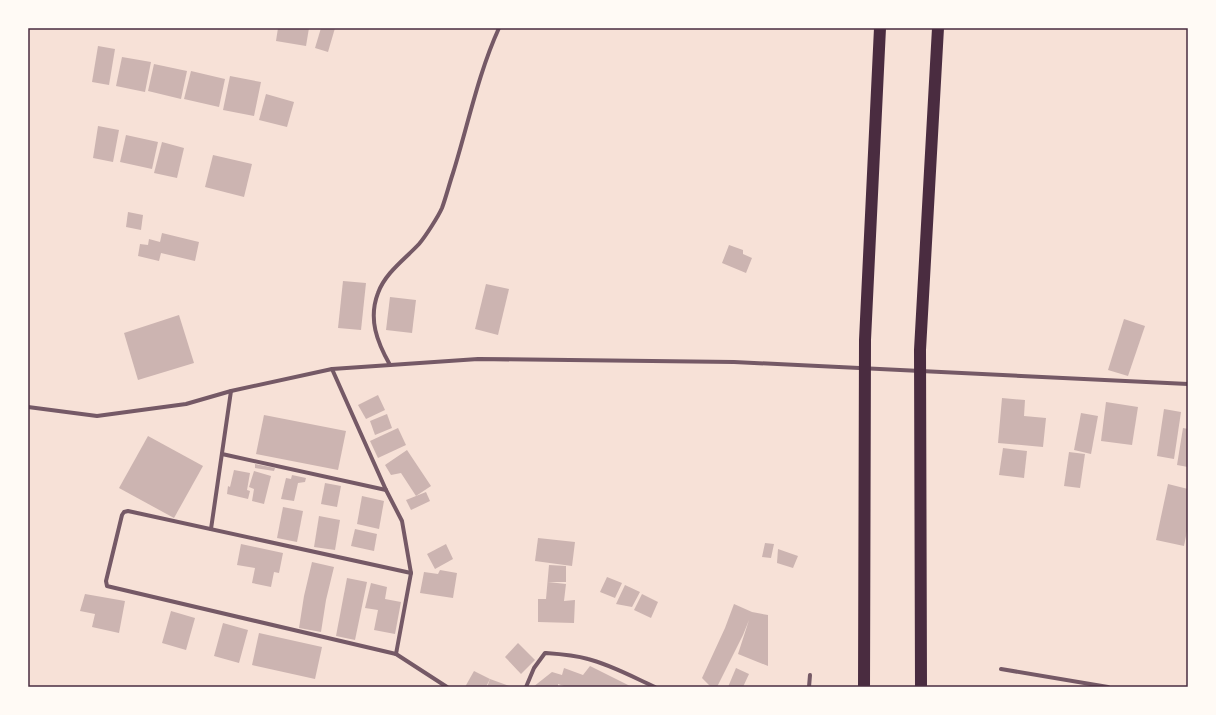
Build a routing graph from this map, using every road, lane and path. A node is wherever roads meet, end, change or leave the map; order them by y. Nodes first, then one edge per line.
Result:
1 (499, 28) edge
2 (880, 28) edge
3 (938, 28) edge
4 (390, 365) junction
5 (332, 369) junction
6 (1188, 384) edge
7 (230, 391) junction
8 (28, 407) edge
9 (222, 454) junction
10 (386, 490) junction
11 (211, 529) junction
12 (411, 573) junction
13 (396, 654) junction
14 (1001, 669) dead end
15 (810, 674) dead end
16 (446, 687) edge
17 (526, 687) edge
18 (655, 687) edge
19 (809, 687) edge
20 (864, 687) edge
21 (921, 687) edge
22 (1108, 687) edge

1 - 4 street
2 - 20 highway
3 - 21 highway
4 - 5 street
4 - 6 street
5 - 7 street
5 - 10 street
7 - 8 street
7 - 9 street
9 - 10 street
9 - 11 street
10 - 12 street
11 - 12 street
11 - 13 street
12 - 13 street
13 - 16 street
14 - 22 street
15 - 19 street
17 - 18 street

